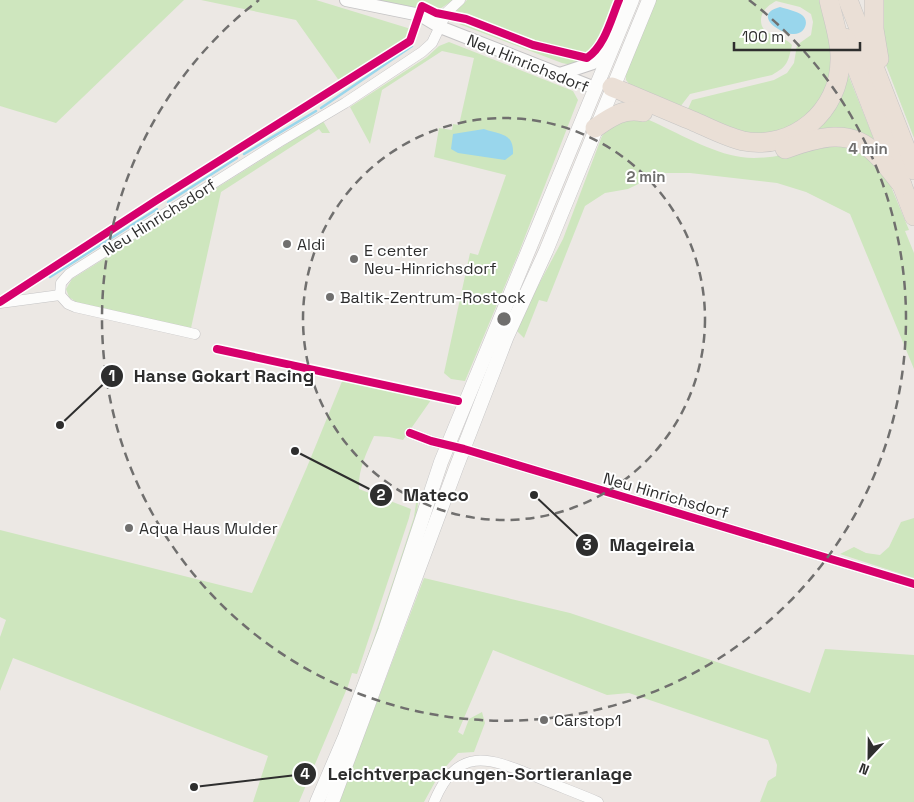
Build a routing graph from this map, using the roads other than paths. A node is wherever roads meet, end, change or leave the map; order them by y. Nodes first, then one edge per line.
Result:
1 (338, 0) edge
2 (346, 0) edge
3 (460, 0) edge
4 (632, 0) edge
5 (649, 0) edge
6 (829, 0) edge
7 (848, 0) edge
8 (874, 0) edge
9 (440, 27) junction
10 (612, 48) junction
11 (560, 74) junction
12 (605, 91) junction
13 (889, 107) junction
14 (644, 112) junction
15 (595, 128) junction
16 (914, 170) edge
17 (902, 185) junction
18 (914, 216) edge
19 (60, 295) junction
20 (0, 303) edge
21 (195, 334) dead end
22 (454, 432) junction
23 (410, 433) dead end
24 (448, 445) junction
25 (464, 449) junction
26 (456, 468) junction
27 (914, 584) edge
28 (317, 802) edge
29 (332, 802) edge
30 (434, 802) edge
31 (598, 802) edge

1 - 9 street, Neu Hinrichsdorf
2 - 9 street, Neu Hinrichsdorf
3 - 9 street, Neu Hinrichsdorf
4 - 10 main road
5 - 12 main road
6 - 12 highway
6 - 17 highway
7 - 13 highway
8 - 13 highway
9 - 11 street, Neu Hinrichsdorf
9 - 19 street, Neu Hinrichsdorf
10 - 11 street
10 - 12 main road
11 - 12 street, Neu Hinrichsdorf
12 - 14 highway
12 - 15 main road, Neu Hinrichsdorf
12 - 22 main road, Neu Hinrichsdorf
13 - 16 highway
14 - 15 highway
14 - 17 highway
15 - 25 main road, Neu Hinrichsdorf
17 - 18 highway
19 - 20 street
19 - 21 street
22 - 24 main road, Neu Hinrichsdorf
22 - 25 main road
23 - 24 street, Neu Hinrichsdorf
24 - 25 street, Neu Hinrichsdorf
24 - 26 main road
24 - 28 main road, Neu Hinrichsdorf
25 - 26 main road, Neu Hinrichsdorf
25 - 27 street, Neu Hinrichsdorf
26 - 29 main road, Neu Hinrichsdorf
30 - 31 street

